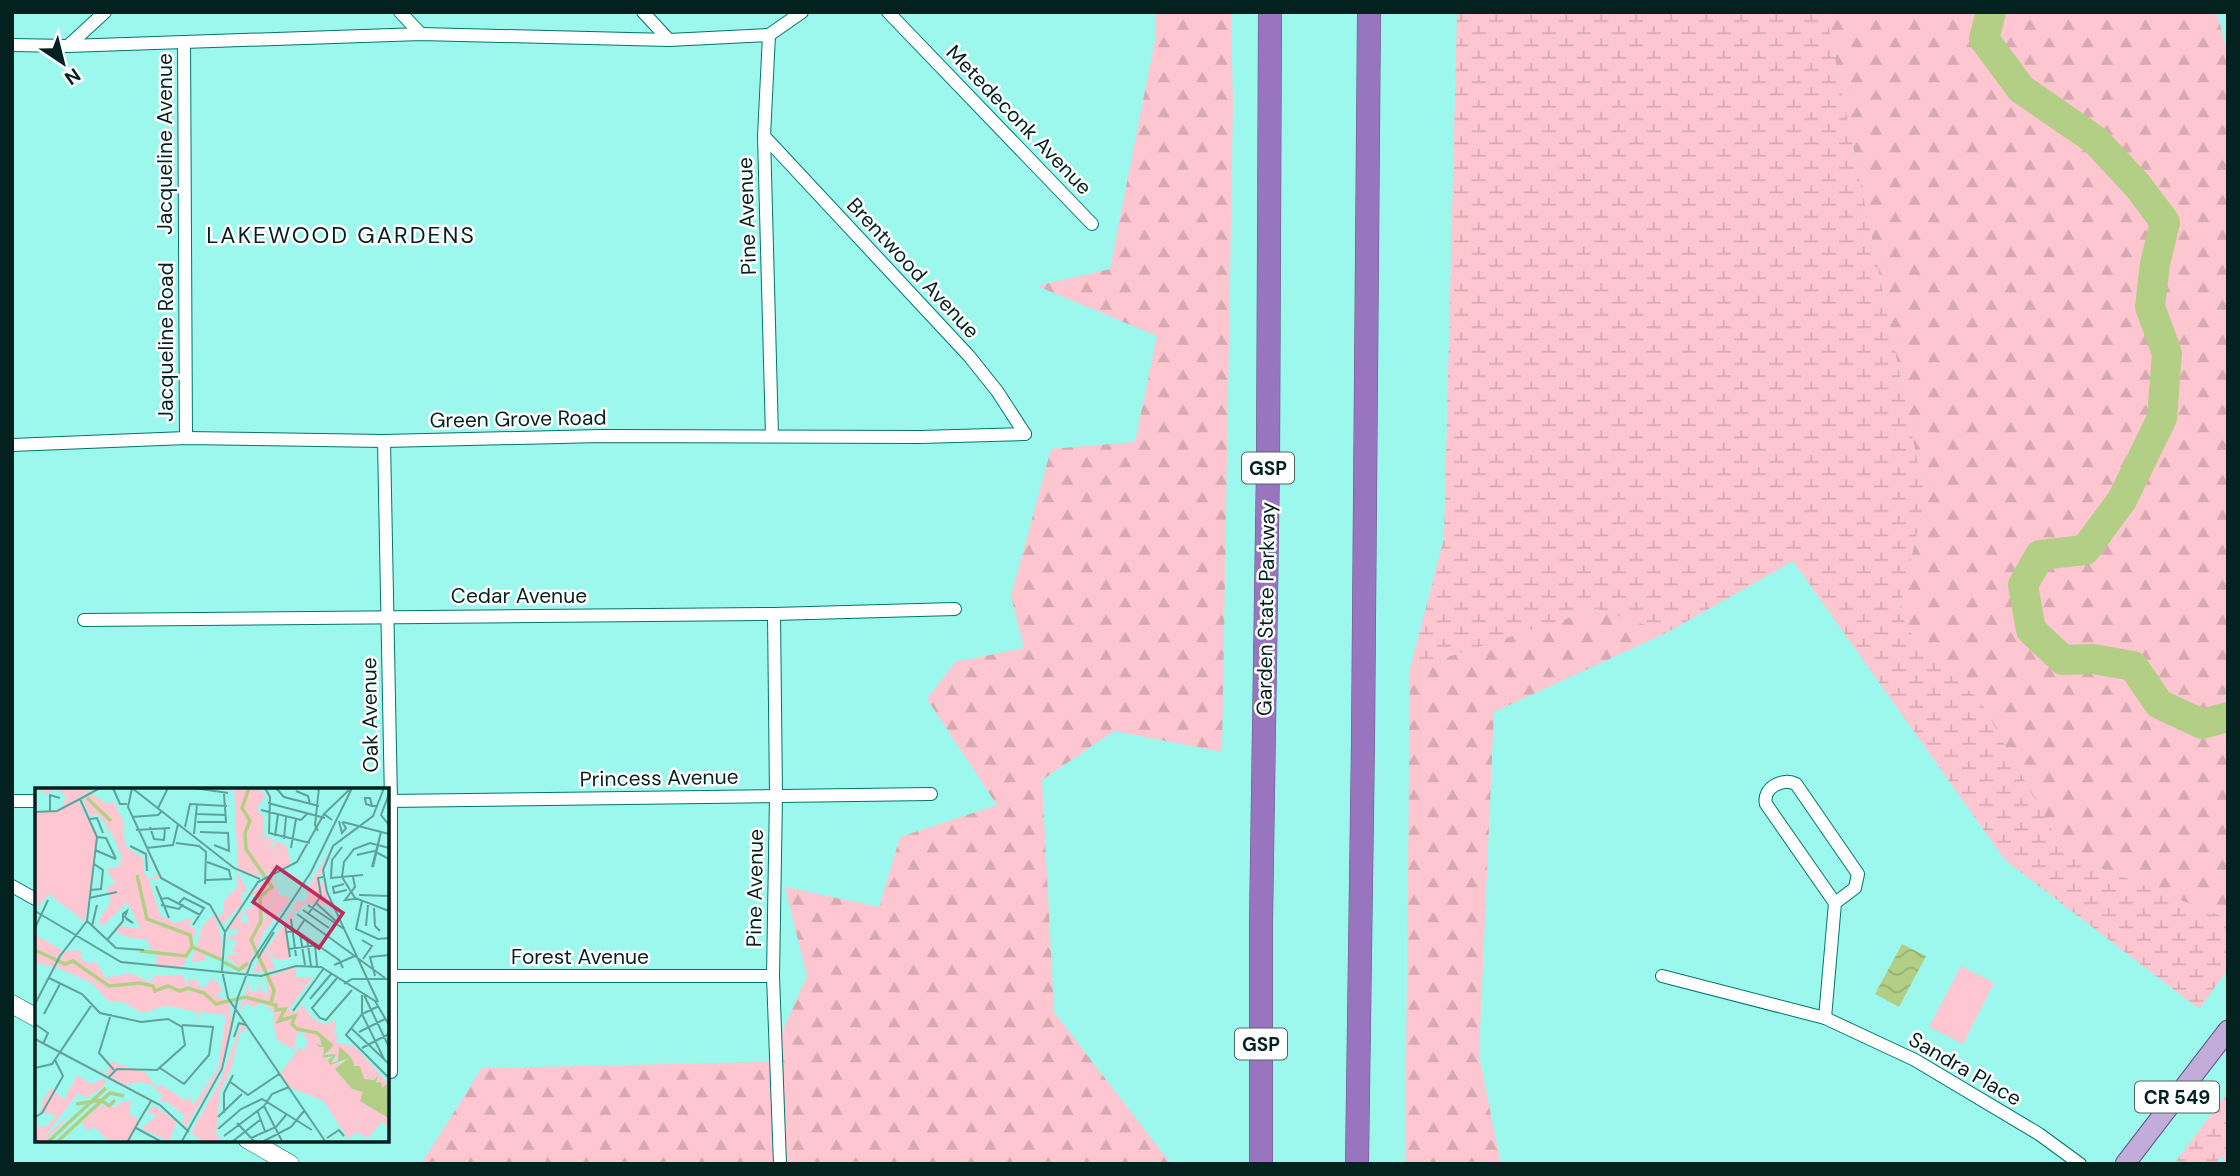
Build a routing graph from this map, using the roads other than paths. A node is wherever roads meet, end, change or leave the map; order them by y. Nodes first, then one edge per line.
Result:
1 (105, 12) edge
2 (400, 12) edge
3 (643, 12) edge
4 (802, 12) edge
5 (888, 12) edge
6 (1269, 12) edge
7 (1369, 12) edge
8 (421, 34) junction
9 (769, 35) junction
10 (669, 40) junction
11 (184, 43) junction
12 (12, 45) edge
13 (68, 46) junction
14 (764, 136) junction
15 (1093, 224) dead end
16 (185, 246) joint
17 (1025, 434) joint
18 (772, 436) junction
19 (186, 438) junction
20 (384, 441) junction
21 (12, 445) edge
22 (954, 609) dead end
23 (774, 614) junction
24 (387, 616) junction
25 (85, 620) dead end
26 (931, 794) dead end
27 (776, 796) junction
28 (12, 801) edge
29 (35, 801) edge
30 (389, 801) edge
31 (12, 886) edge
32 (35, 900) edge
33 (1835, 903) junction
34 (389, 976) edge
35 (773, 976) junction
36 (1662, 976) dead end
37 (12, 1004) edge
38 (35, 1017) edge
39 (1825, 1018) junction
40 (2228, 1030) edge
41 (391, 1072) dead end
42 (250, 1141) edge
43 (290, 1164) edge
44 (780, 1164) edge
45 (1261, 1164) edge
46 (1357, 1164) edge
47 (2080, 1164) edge
48 (2125, 1164) edge

1 - 13 street
2 - 8 street
3 - 10 street
4 - 9 street
5 - 15 street, Metedeconk Avenue
6 - 45 highway, Garden State Parkway / GSP
7 - 46 highway
8 - 10 street
8 - 11 street
9 - 10 street
9 - 14 street, Pine Avenue
11 - 13 street
11 - 16 street, Jacqueline Avenue
12 - 13 street
14 - 17 street, Brentwood Avenue
14 - 18 street, Pine Avenue
16 - 19 street, Jacqueline Road
17 - 18 street, Green Grove Road
18 - 20 street, Green Grove Road
19 - 20 street, Green Grove Road
19 - 21 street, Green Grove Road
20 - 24 street, Oak Avenue
22 - 23 street, Cedar Avenue
23 - 24 street, Cedar Avenue
23 - 27 street, Pine Avenue
24 - 25 street, Cedar Avenue
24 - 30 street, Oak Avenue
26 - 27 street, Princess Avenue
27 - 30 street, Princess Avenue
27 - 35 street, Pine Avenue
28 - 29 street
30 - 34 street, Oak Avenue
31 - 32 street
33 - 33 street
33 - 39 street
34 - 35 street, Forest Avenue
34 - 41 street, Oak Avenue
35 - 44 street, Pine Avenue
36 - 39 street, Sandra Place
37 - 38 main road
39 - 47 street, Sandra Place
40 - 48 main road, CR 549
42 - 43 main road

